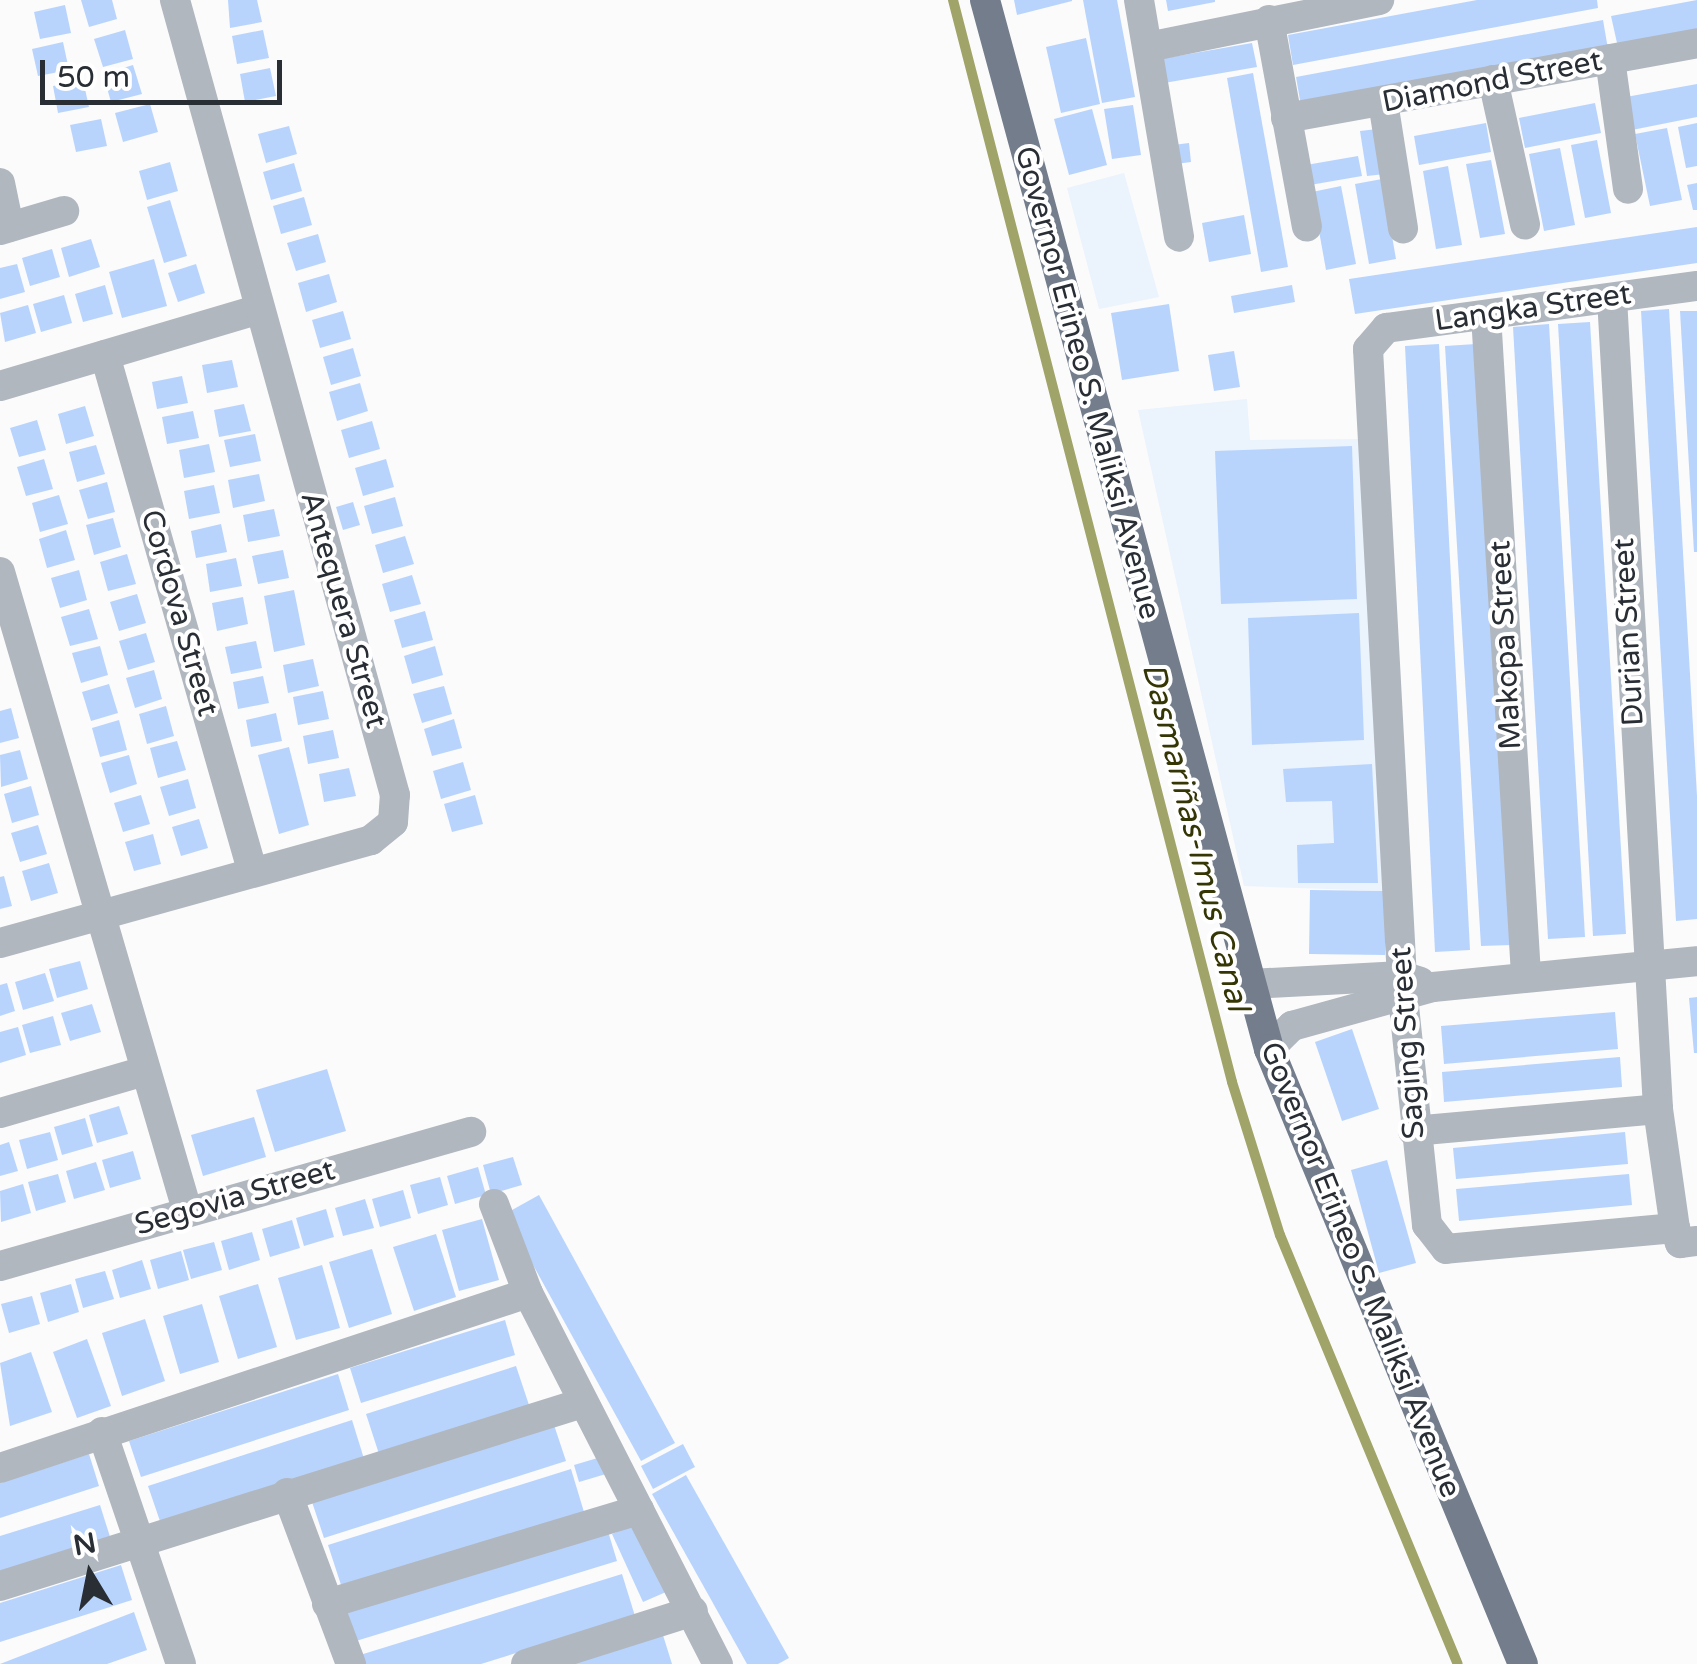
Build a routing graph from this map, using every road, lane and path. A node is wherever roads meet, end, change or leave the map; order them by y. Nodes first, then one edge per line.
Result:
1 (175, 0) edge
2 (984, 0) edge
3 (1139, 0) edge
4 (1379, 0) edge
5 (1268, 20) junction
6 (1697, 43) edge
7 (1148, 47) junction
8 (1610, 59) junction
9 (1492, 80) junction
10 (1383, 102) junction
11 (1286, 118) junction
12 (0, 183) edge
13 (1628, 188) dead end
14 (64, 211) dead end
15 (1525, 224) dead end
16 (1306, 227) dead end
17 (4, 228) edge
18 (1404, 228) dead end
19 (1179, 237) dead end
20 (1697, 286) edge
21 (1612, 298) junction
22 (257, 310) junction
23 (1486, 315) junction
24 (1373, 338) joint
25 (105, 355) junction
26 (0, 386) edge
27 (0, 572) edge
28 (252, 870) junction
29 (105, 912) junction
30 (0, 943) edge
31 (1697, 961) edge
32 (1647, 967) junction
33 (1526, 975) junction
34 (1250, 984) junction
35 (1403, 986) junction
36 (1269, 1049) junction
37 (145, 1071) junction
38 (1658, 1109) junction
39 (0, 1114) edge
40 (1413, 1131) junction
41 (471, 1132) dead end
42 (1685, 1187) edge
43 (494, 1204) dead end
44 (187, 1210) junction
45 (1686, 1235) edge
46 (0, 1266) edge
47 (528, 1293) junction
48 (582, 1404) junction
49 (102, 1432) junction
50 (0, 1468) edge
51 (288, 1492) junction
52 (639, 1510) junction
53 (134, 1540) junction
54 (0, 1586) edge
55 (327, 1604) junction
56 (693, 1610) junction
57 (181, 1664) edge
58 (351, 1664) edge
59 (526, 1664) edge
60 (718, 1664) edge
61 (1522, 1664) edge

1 - 22 street, Antequera Street
2 - 34 main road, Governor Erineo S. Maliksi Avenue
3 - 7 street
4 - 5 street
5 - 7 street
5 - 11 street
6 - 8 street, Diamond Street
7 - 19 street
8 - 9 street, Diamond Street
8 - 13 street
9 - 10 street, Diamond Street
9 - 15 street
10 - 11 street, Diamond Street
10 - 18 street
11 - 16 street
12 - 17 street
14 - 17 street
20 - 21 street, Langka Street
21 - 23 street, Langka Street
21 - 32 street, Durian Street
22 - 25 street
22 - 28 street, Antequera Street
23 - 24 street, Langka Street
23 - 33 street, Makopa Street
24 - 35 street, Saging Street
25 - 26 street
25 - 28 street, Cordova Street
27 - 29 street
28 - 29 street, Antequera Street
29 - 30 street, Antequera Street
29 - 37 street
31 - 32 street
32 - 33 street
32 - 38 street, Saging Street
33 - 35 street
34 - 35 street
34 - 36 main road, Governor Erineo S. Maliksi Avenue
35 - 36 street
35 - 40 street, Saging Street
36 - 61 main road, Governor Erineo S. Maliksi Avenue
37 - 39 street
37 - 44 street
38 - 40 street
38 - 42 street, Saging Street
40 - 45 street, Saging Street
41 - 44 street, Segovia Street
42 - 45 street, Saging Street
43 - 47 street
44 - 46 street, Segovia Street
47 - 48 street
47 - 49 street
48 - 51 street
48 - 52 street
49 - 50 street
49 - 53 street
51 - 53 street
51 - 55 street
52 - 55 street
52 - 56 street
53 - 54 street
53 - 57 street
55 - 58 street
56 - 59 street
56 - 60 street

